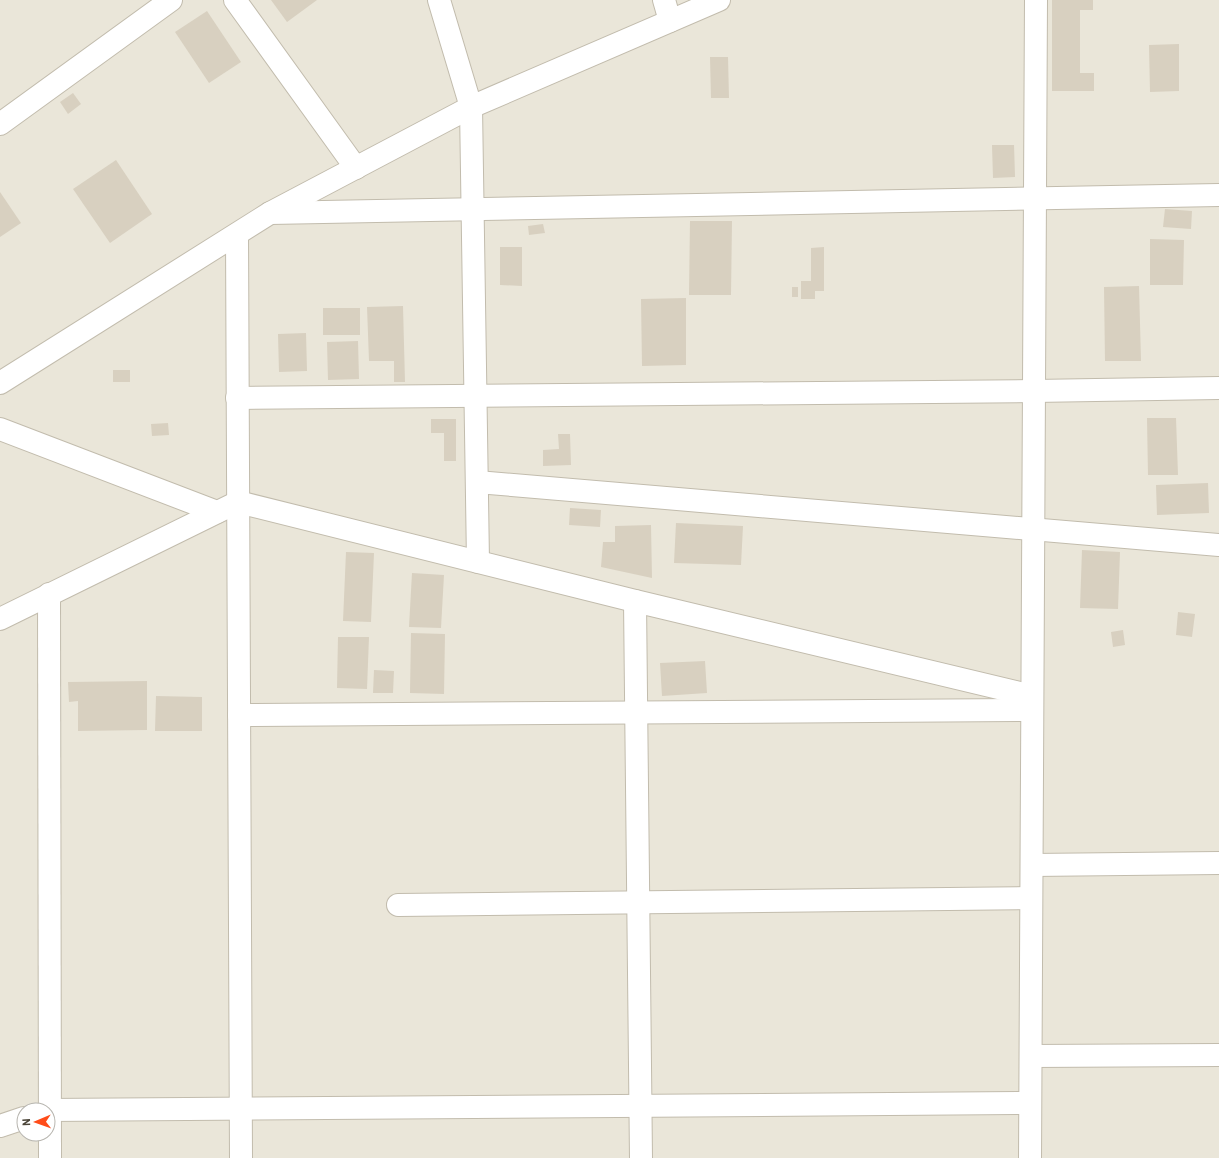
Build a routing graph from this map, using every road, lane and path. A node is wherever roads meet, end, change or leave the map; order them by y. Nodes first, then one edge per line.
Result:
1 (171, 0) edge
2 (235, 0) edge
3 (439, 0) edge
4 (664, 0) edge
5 (719, 0) edge
6 (1036, 0) edge
7 (670, 21) junction
8 (471, 107) junction
9 (0, 124) edge
10 (356, 168) junction
11 (1219, 195) edge
12 (1035, 199) junction
13 (473, 210) junction
14 (270, 213) junction
15 (236, 235) junction
16 (0, 383) edge
17 (1219, 388) edge
18 (1034, 392) junction
19 (476, 396) junction
20 (237, 398) junction
21 (0, 429) edge
22 (477, 482) junction
23 (238, 502) junction
24 (217, 512) junction
25 (1033, 529) junction
26 (1219, 545) edge
27 (478, 562) junction
28 (49, 594) junction
29 (635, 601) junction
30 (0, 619) edge
31 (1032, 703) junction
32 (637, 712) junction
33 (239, 715) junction
34 (1219, 863) edge
35 (1032, 865) junction
36 (1031, 898) junction
37 (638, 902) junction
38 (398, 905) dead end
39 (1219, 1055) edge
40 (1031, 1056) junction
41 (49, 1102) edge
42 (1030, 1103) junction
43 (640, 1105) junction
44 (241, 1108) junction
45 (56, 1110) edge
46 (16, 1121) edge
47 (0, 1126) edge
48 (50, 1142) edge
49 (50, 1158) edge
50 (241, 1158) edge
51 (641, 1158) edge
52 (1030, 1158) edge

1 - 9 street
2 - 10 street
3 - 8 street
4 - 7 street
5 - 7 street
6 - 12 street
7 - 8 street
8 - 10 street
8 - 13 street
10 - 14 street
11 - 12 street
12 - 13 street
12 - 18 street
13 - 14 street
13 - 19 street
14 - 15 street
15 - 16 street
15 - 20 street
17 - 18 street
18 - 19 street
18 - 25 street
19 - 20 street
19 - 22 street
20 - 23 street
21 - 24 street
22 - 25 street
22 - 27 street
23 - 24 street
23 - 27 street
23 - 33 street
24 - 28 street
25 - 26 street
25 - 31 street
27 - 29 street
28 - 30 street
28 - 41 street
29 - 31 street
29 - 32 street
31 - 32 street
31 - 35 street
32 - 33 street
32 - 37 street
33 - 44 street
34 - 35 street
35 - 36 street
36 - 37 street
36 - 40 street
37 - 38 street
37 - 43 street
39 - 40 street
40 - 42 street
42 - 43 street
42 - 52 street
43 - 44 street
43 - 51 street
44 - 45 street
44 - 50 street
46 - 47 street
48 - 49 street

